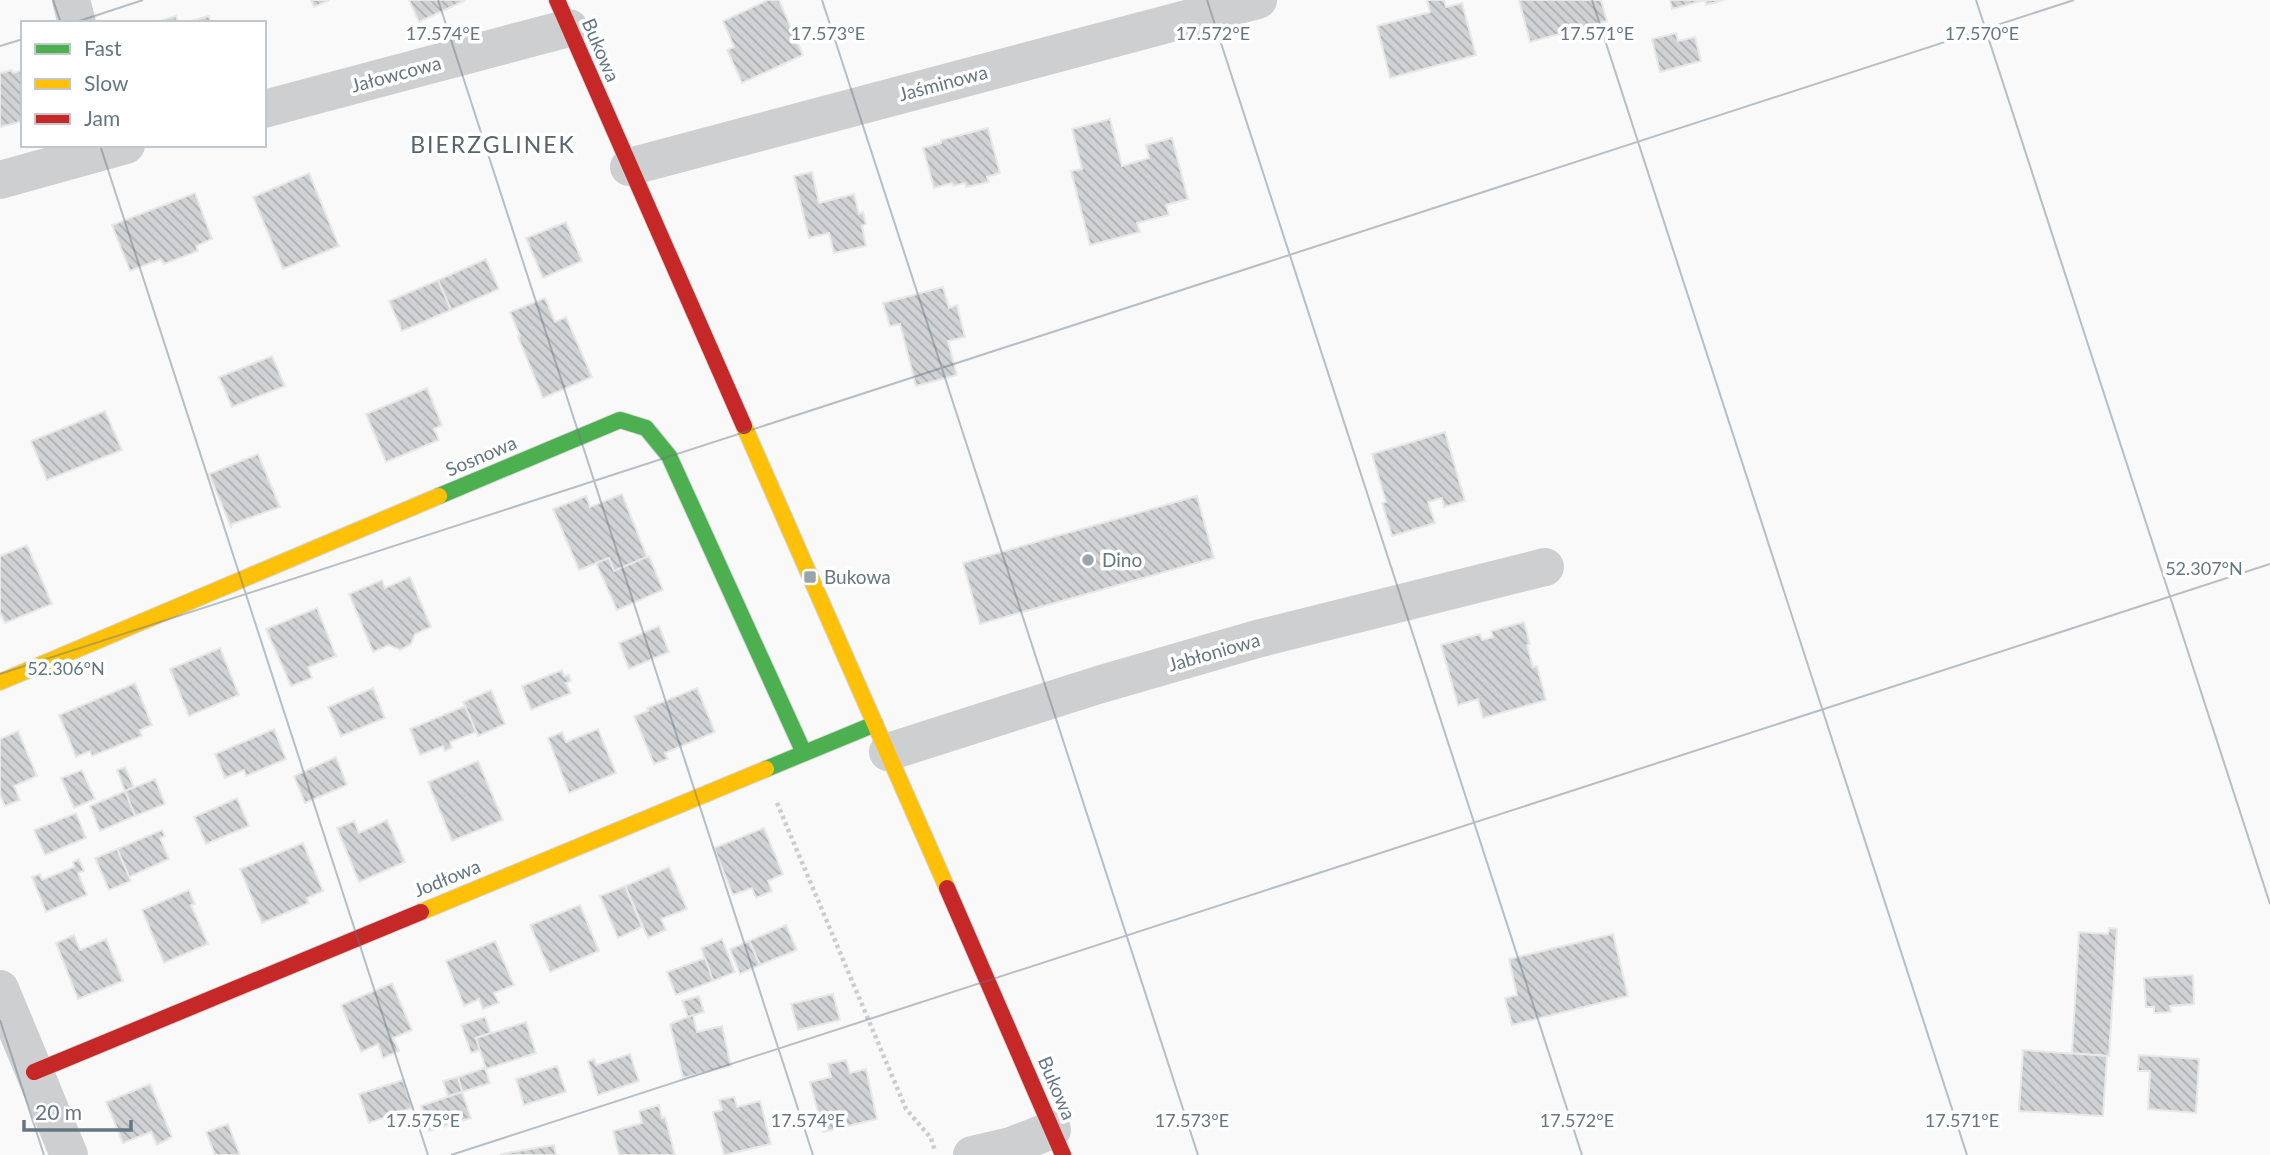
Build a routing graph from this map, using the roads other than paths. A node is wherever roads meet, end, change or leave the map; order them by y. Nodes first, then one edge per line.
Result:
1 (71, 0) edge
2 (1258, 0) edge
3 (563, 14) edge
4 (76, 21) edge
5 (266, 107) edge
6 (114, 147) edge
7 (629, 166) junction
8 (0, 180) edge
9 (1545, 567) dead end
10 (0, 682) edge
11 (882, 738) junction
12 (804, 753) junction
13 (0, 989) edge
14 (34, 1072) junction
15 (1058, 1142) edge
16 (69, 1155) edge
17 (972, 1155) edge

1 - 4 street
2 - 7 street, Jaśminowa
3 - 5 street, Jałowcowa
3 - 7 street, Bukowa
6 - 8 street
7 - 11 street, Bukowa
9 - 11 street, Jabłoniowa
10 - 12 street, Sosnowa
11 - 12 street, Jodłowa
11 - 15 street, Bukowa
12 - 14 street, Jodłowa
13 - 14 street
14 - 16 street
15 - 17 street

